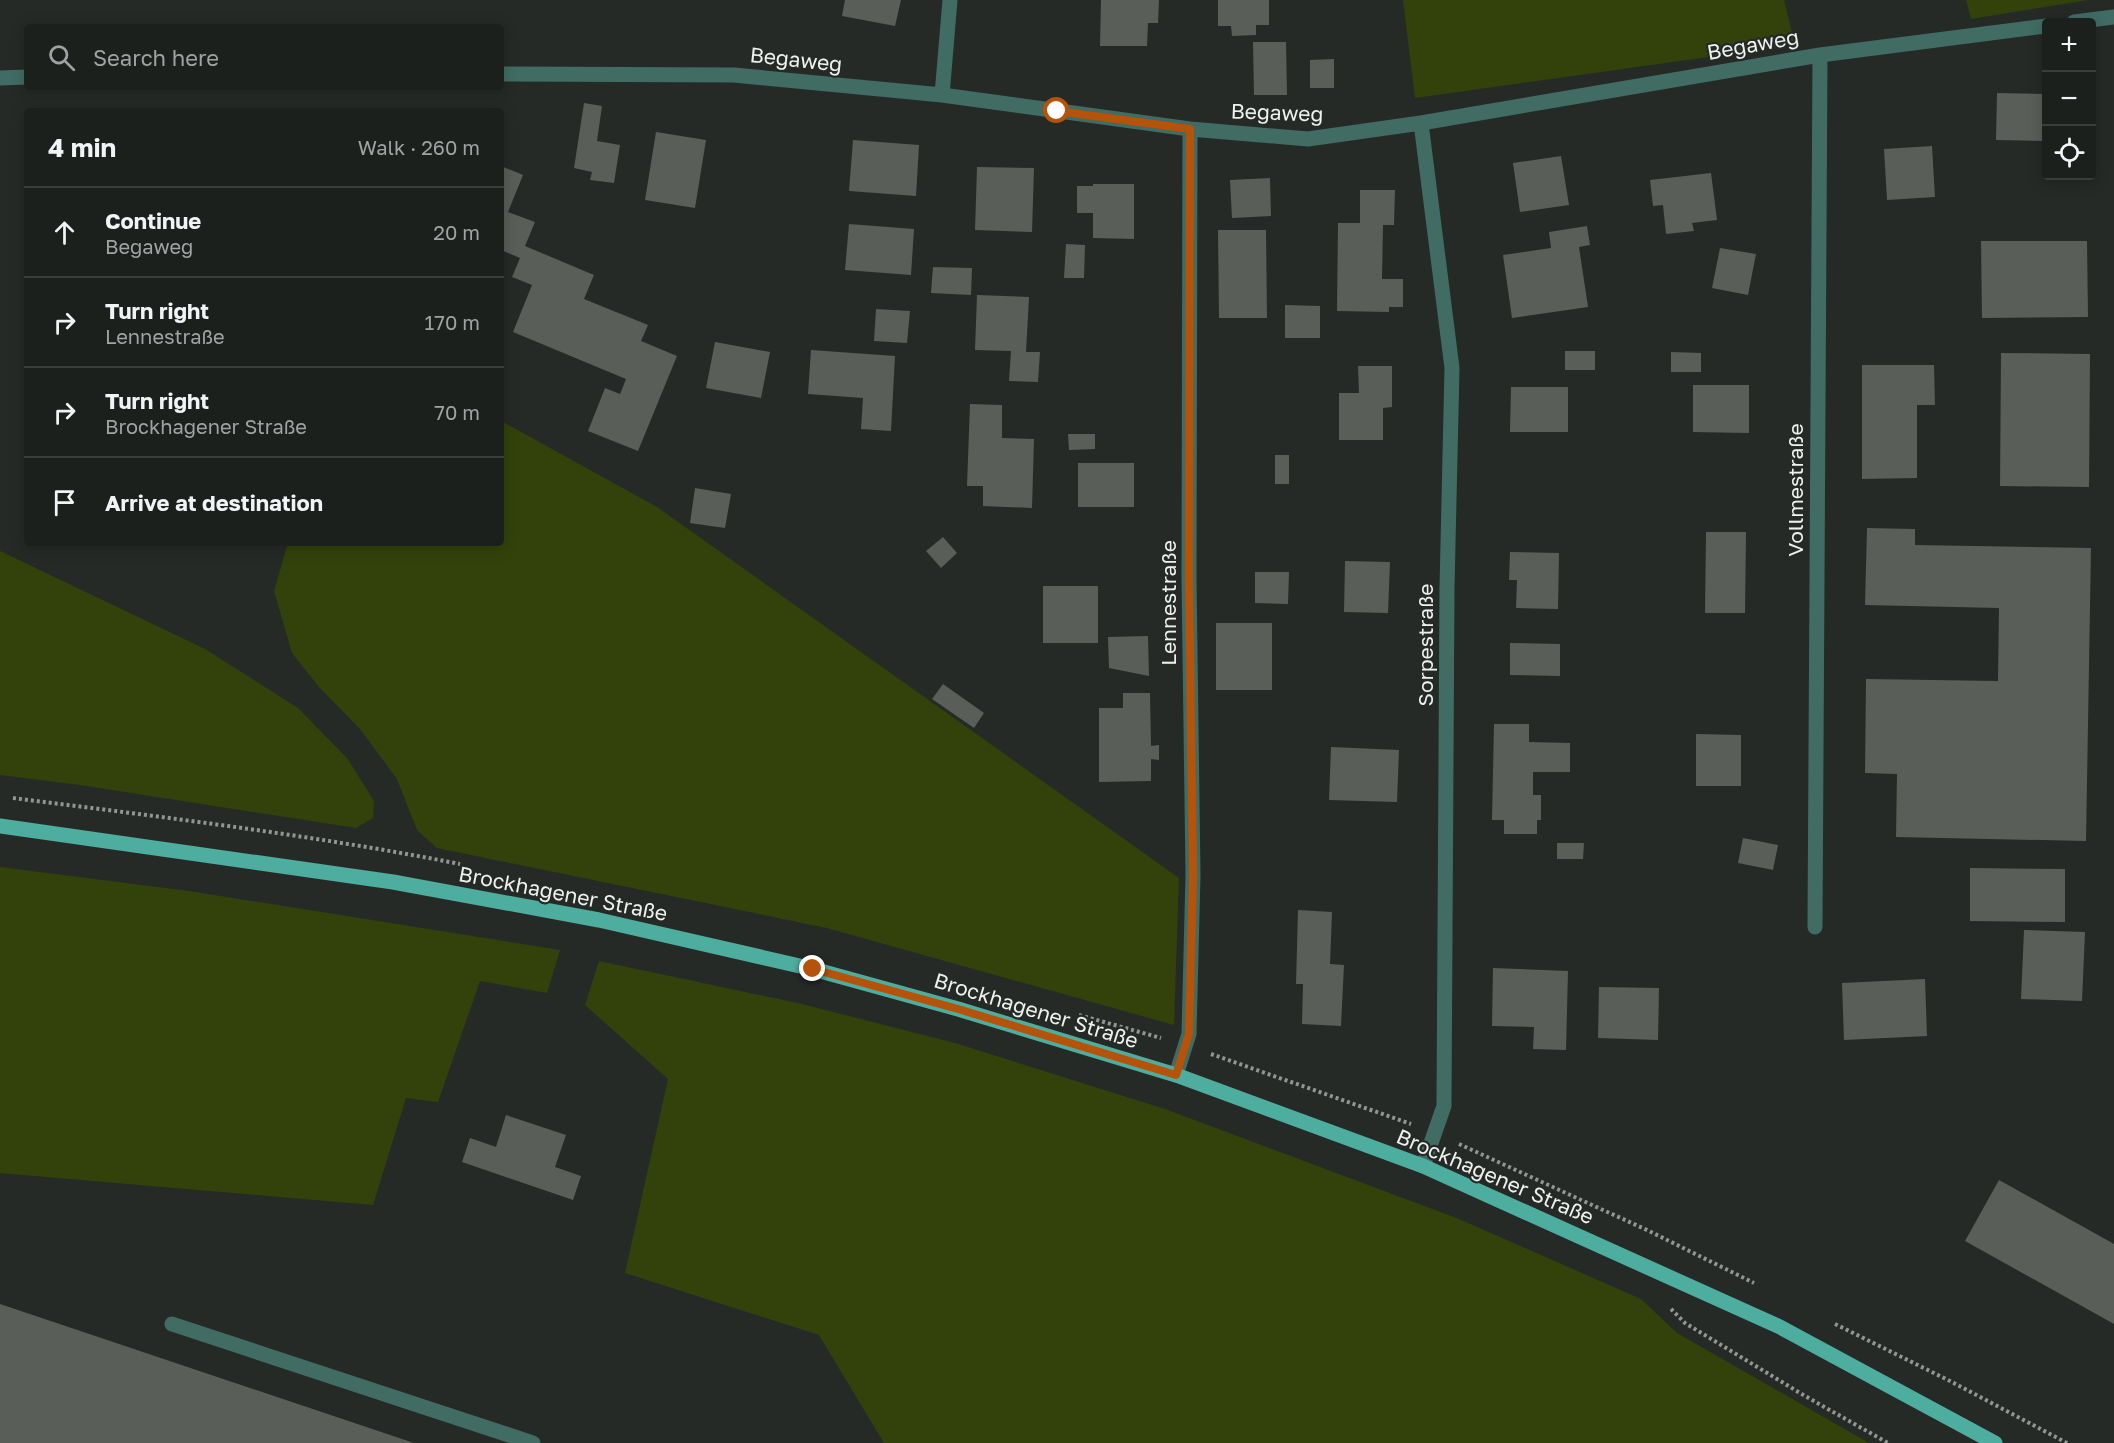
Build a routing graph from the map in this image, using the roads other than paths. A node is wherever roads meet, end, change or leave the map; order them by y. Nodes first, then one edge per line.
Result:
1 (950, 0) edge
2 (2114, 17) edge
3 (2096, 19) edge
4 (2042, 27) edge
5 (1820, 55) junction
6 (504, 74) edge
7 (24, 77) edge
8 (0, 78) edge
9 (942, 95) junction
10 (1421, 123) junction
11 (1190, 129) junction
12 (0, 826) edge
13 (1815, 927) dead end
14 (1176, 1075) junction
15 (1423, 1166) junction
16 (172, 1324) dead end
17 (533, 1443) edge
18 (1995, 1443) edge

1 - 9 street
2 - 3 street
4 - 5 street, Begaweg
5 - 10 street, Begaweg
5 - 13 street, Vollmestraße
6 - 9 street, Begaweg
7 - 8 street
9 - 11 street, Begaweg
10 - 11 street, Begaweg
10 - 15 street, Sorpestraße
11 - 14 street, Lennestraße
12 - 14 main road, Brockhagener Straße
14 - 15 main road, Brockhagener Straße
15 - 18 main road, Brockhagener Straße
16 - 17 street

